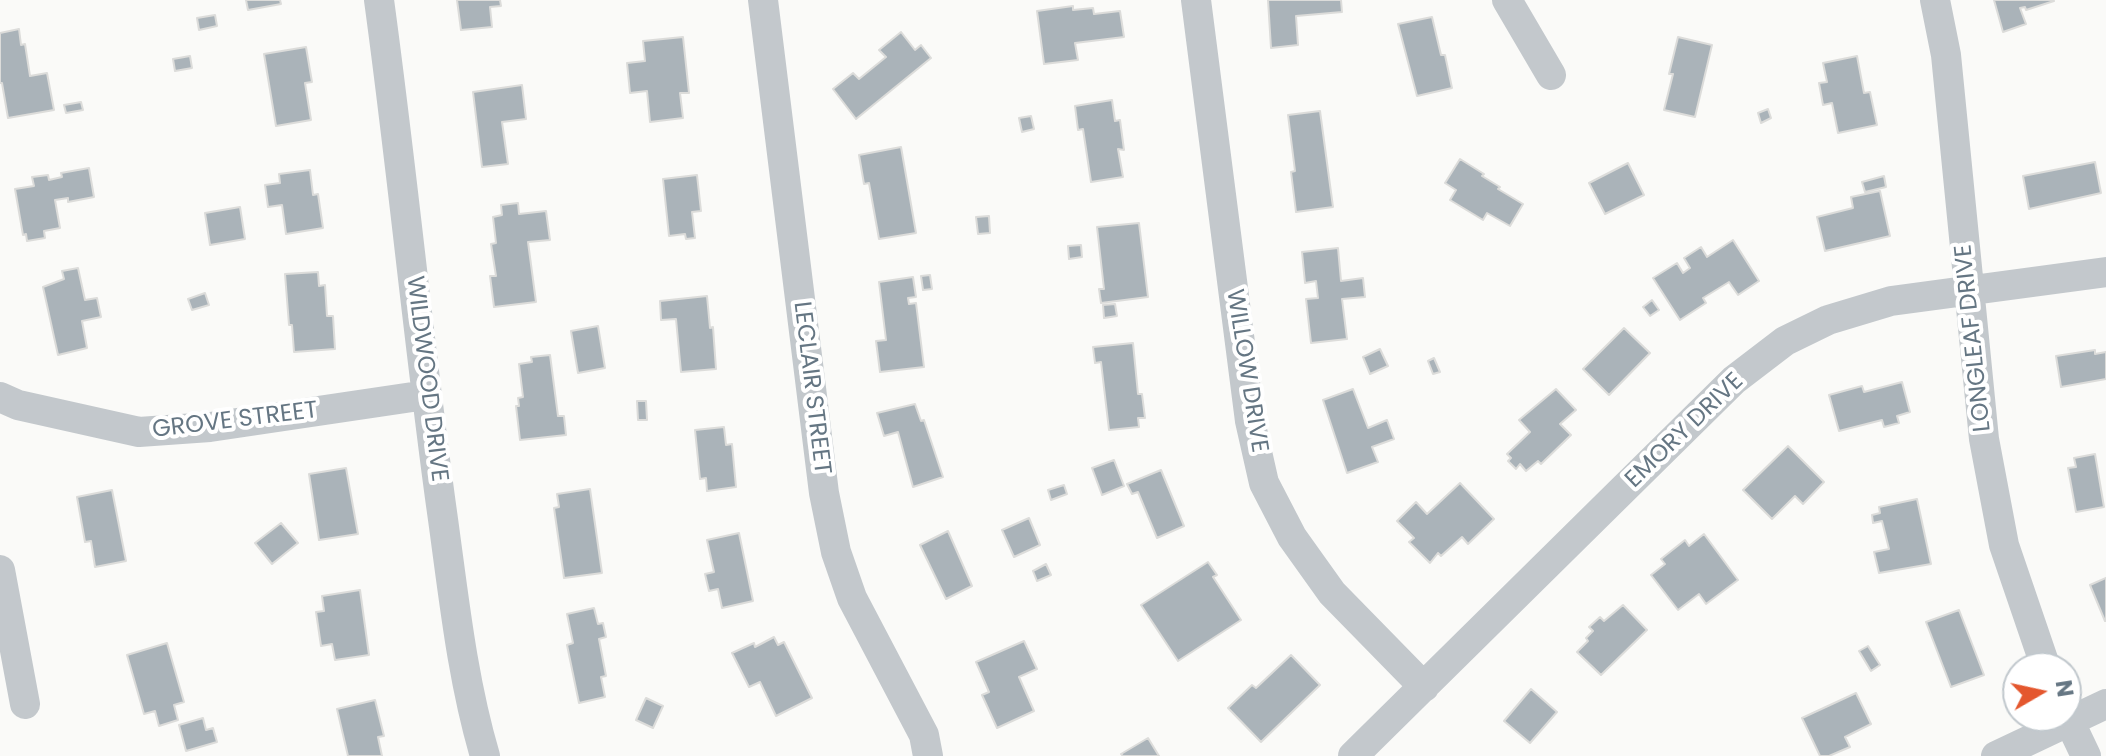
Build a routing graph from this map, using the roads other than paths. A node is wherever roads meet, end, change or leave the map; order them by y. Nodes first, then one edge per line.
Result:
1 (379, 0) edge
2 (763, 0) edge
3 (1196, 0) edge
4 (1507, 0) edge
5 (1935, 0) edge
6 (1551, 75) dead end
7 (2106, 272) edge
8 (1968, 291) junction
9 (426, 395) junction
10 (0, 397) edge
11 (0, 570) edge
12 (2041, 652) edge
13 (1424, 687) junction
14 (25, 704) dead end
15 (2106, 704) edge
16 (2082, 713) edge
17 (2041, 732) edge
18 (2075, 732) edge
19 (485, 756) edge
20 (928, 756) edge
21 (1353, 756) edge
22 (1996, 756) edge
23 (2086, 756) edge

1 - 9 street, WILDWOOD DRIVE
2 - 20 street, LECLAIR STREET
3 - 13 street, WILLOW DRIVE
4 - 6 street
5 - 8 street, LONGLEAF DRIVE
7 - 8 street, EMORY DRIVE
8 - 12 street, LONGLEAF DRIVE
8 - 13 street, EMORY DRIVE
9 - 10 street, GROVE STREET
9 - 19 street, WILDWOOD DRIVE
11 - 14 street
13 - 21 street, EMORY DRIVE
15 - 16 street
17 - 22 street
18 - 23 street

